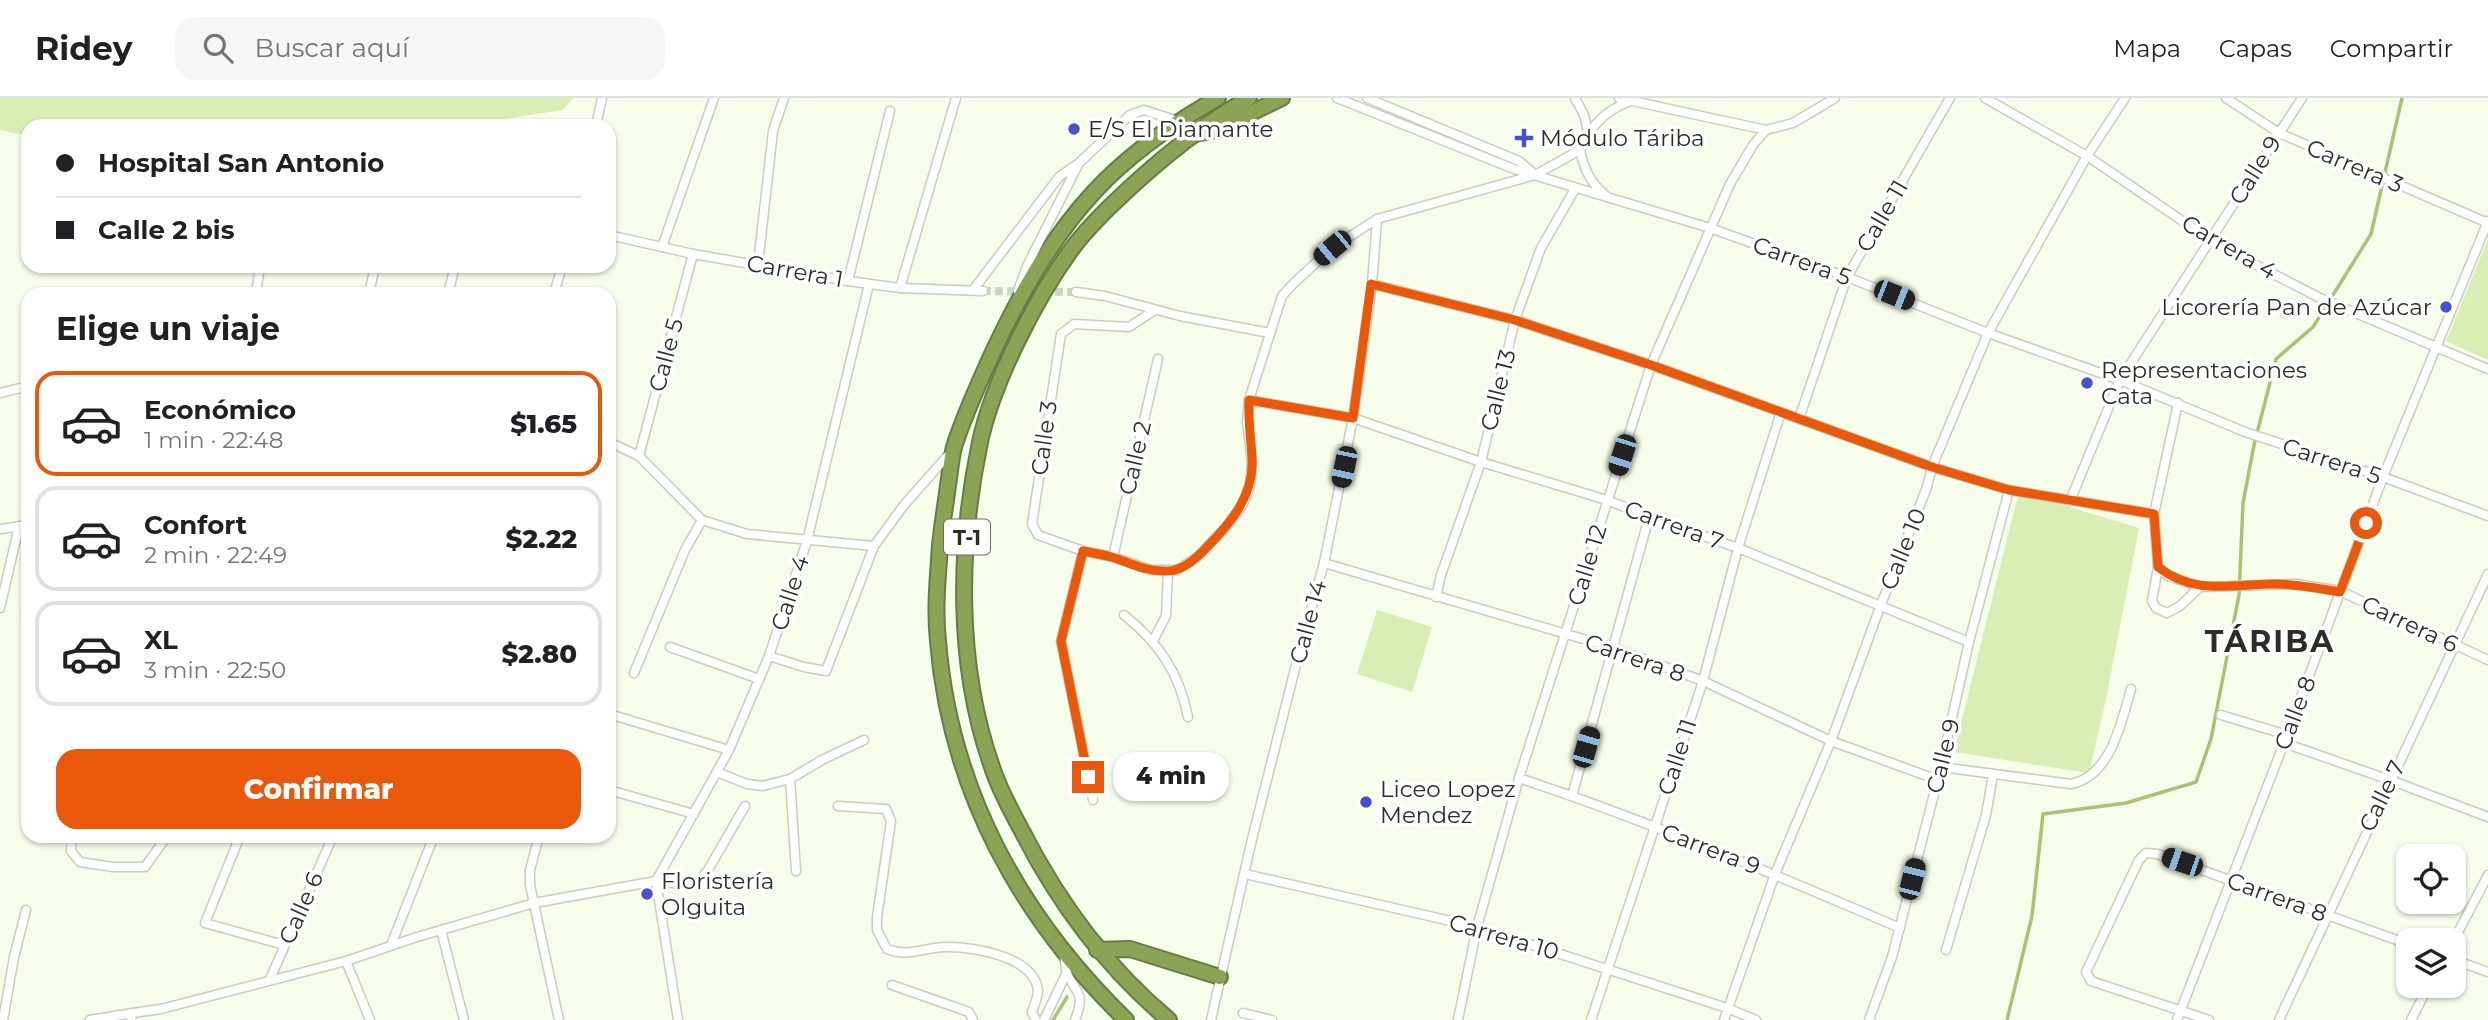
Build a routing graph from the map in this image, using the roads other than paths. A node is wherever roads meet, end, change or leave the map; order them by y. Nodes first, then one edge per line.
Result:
1 (602, 98) edge
2 (714, 98) edge
3 (784, 98) edge
4 (956, 98) edge
5 (1218, 98) edge
6 (1249, 98) edge
7 (1282, 98) edge
8 (1337, 98) edge
9 (1367, 98) edge
10 (1575, 98) edge
11 (1619, 98) edge
12 (1835, 98) edge
13 (1950, 98) edge
14 (1985, 98) edge
15 (2124, 98) edge
16 (2226, 98) edge
17 (2302, 98) edge
18 (1630, 102) junction
19 (890, 111) dead end
20 (598, 119) edge
21 (1178, 121) junction
22 (1766, 130) junction
23 (1588, 132) junction
24 (2279, 133) junction
25 (1191, 135) junction
26 (1580, 150) junction
27 (2087, 156) junction
28 (1079, 163) junction
29 (1535, 175) junction
30 (1575, 189) junction
31 (1608, 198) junction
32 (1377, 219) junction
33 (2488, 223) edge
34 (1710, 228) junction
35 (616, 237) edge
36 (2212, 240) junction
37 (662, 247) junction
38 (693, 254) junction
39 (758, 264) junction
40 (1847, 277) junction
41 (848, 281) junction
42 (869, 284) junction
43 (1371, 284) junction
44 (900, 288) junction
45 (973, 290) junction
46 (983, 291) tunnel mouth
47 (1076, 292) tunnel mouth
48 (1155, 310) junction
49 (1515, 320) junction
50 (1007, 322) junction
51 (1988, 332) junction
52 (1270, 333) junction
53 (2438, 347) junction
54 (1158, 359) dead end
55 (1651, 365) junction
56 (2488, 369) edge
57 (2120, 380) junction
58 (21, 388) edge
59 (0, 393) edge
60 (1249, 400) junction
61 (2178, 403) junction
62 (1781, 412) junction
63 (1353, 418) junction
64 (1799, 419) junction
65 (616, 445) edge
66 (954, 449) junction
67 (639, 456) junction
68 (1481, 462) junction
69 (1932, 467) junction
70 (2383, 477) junction
71 (2009, 490) junction
72 (1607, 500) junction
73 (2070, 500) junction
74 (2154, 514) junction
75 (2488, 516) edge
76 (1649, 517) junction
77 (702, 520) junction
78 (21, 526) edge
79 (0, 529) edge
80 (21, 533) edge
81 (807, 541) junction
82 (874, 546) junction
83 (1738, 548) junction
84 (1083, 551) junction
85 (1113, 557) junction
86 (1324, 562) junction
87 (2158, 567) junction
88 (1168, 572) junction
89 (2488, 574) edge
90 (2200, 587) junction
91 (2340, 592) junction
92 (1436, 597) junction
93 (1880, 607) junction
94 (0, 608) edge
95 (1124, 615) dead end
96 (1566, 636) junction
97 (1153, 641) junction
98 (1969, 642) junction
99 (2455, 646) junction
100 (670, 647) dead end
101 (1614, 648) junction
102 (769, 656) junction
103 (2488, 660) edge
104 (634, 673) dead end
105 (759, 679) junction
106 (1703, 681) junction
107 (2131, 689) dead end
108 (2221, 715) dead end
109 (616, 716) edge
110 (1188, 717) dead end
111 (2286, 739) junction
112 (864, 740) dead end
113 (1831, 741) junction
114 (729, 750) junction
115 (1941, 767) junction
116 (717, 772) junction
117 (1993, 775) junction
118 (1519, 778) junction
119 (790, 779) junction
120 (2390, 779) junction
121 (1938, 780) junction
122 (616, 792) edge
123 (1572, 796) junction
124 (1093, 800) dead end
125 (745, 806) dead end
126 (838, 806) dead end
127 (694, 814) junction
128 (2488, 817) edge
129 (1654, 827) junction
130 (72, 843) edge
131 (161, 843) edge
132 (237, 843) edge
133 (330, 843) edge
134 (430, 843) edge
135 (538, 843) edge
136 (796, 871) dead end
137 (1245, 874) junction
138 (1775, 874) junction
139 (2488, 875) edge
140 (2231, 880) junction
141 (656, 881) junction
142 (534, 903) junction
143 (26, 910) dead end
144 (2327, 915) junction
145 (1477, 927) junction
146 (1899, 928) junction
147 (2460, 928) edge
148 (441, 930) junction
149 (2396, 940) edge
150 (284, 945) junction
151 (391, 945) junction
152 (1097, 950) junction
153 (1946, 950) dead end
154 (1064, 953) junction
155 (346, 961) junction
156 (2466, 964) edge
157 (1607, 967) junction
158 (1067, 972) junction
159 (2488, 972) edge
160 (1220, 977) junction
161 (270, 979) junction
162 (892, 985) dead end
163 (2422, 998) edge
164 (1727, 1008) junction
165 (2180, 1011) junction
166 (1243, 1013) dead end
167 (132, 1016) edge
168 (3, 1020) edge
169 (90, 1020) edge
170 (370, 1020) edge
171 (464, 1020) edge
172 (559, 1020) edge
173 (678, 1020) edge
174 (973, 1020) edge
175 (1036, 1020) edge
176 (1044, 1020) edge
177 (1075, 1020) edge
178 (1126, 1020) edge
179 (1169, 1020) edge
180 (1211, 1020) edge
181 (1272, 1020) edge
182 (1458, 1020) edge
183 (1591, 1020) edge
184 (1724, 1020) edge
185 (1756, 1020) edge
186 (1869, 1020) edge
187 (2177, 1020) edge
188 (2209, 1020) edge
189 (2278, 1020) edge
190 (2411, 1020) edge

1 - 20 street
2 - 37 street
3 - 39 street
4 - 44 street
5 - 21 highway, T-1
6 - 25 highway, T-1
7 - 25 highway
8 - 29 street
9 - 29 street
10 - 23 street
11 - 18 street
12 - 22 street
13 - 40 street, Calle 11
14 - 27 street, Carrera 4
15 - 27 street, Calle 10
16 - 24 street, Carrera 3
17 - 24 street, Calle 9
18 - 22 street
18 - 23 street
19 - 41 street
21 - 28 street
21 - 50 highway, T-1
22 - 34 street, Calle 12
23 - 26 street
24 - 33 street, Carrera 3
24 - 36 street, Calle 9
25 - 152 highway, T-1
26 - 29 street
26 - 31 street
27 - 36 street, Carrera 4
27 - 51 street, Calle 10
28 - 45 street
28 - 50 street
29 - 30 street, Carrera 5
29 - 32 street
30 - 31 street, Carrera 5
30 - 49 street, Calle 13
31 - 34 street, Carrera 5
32 - 43 street, Calle 14
32 - 52 street
33 - 53 street, Calle 8
34 - 40 street, Carrera 5
34 - 55 street, Calle 12
35 - 37 street, Carrera 1
36 - 53 street, Carrera 4
36 - 57 street, Calle 9
37 - 38 street, Carrera 1
38 - 39 street, Carrera 1
38 - 67 street, Calle 5
39 - 41 street, Carrera 1
40 - 51 street, Carrera 5
40 - 64 street, Calle 11
41 - 42 street, Carrera 1
42 - 44 street, Carrera 1
42 - 81 street, Calle 4
43 - 49 street
43 - 63 street, Calle 14
44 - 45 street, Carrera 1
45 - 46 street, Carrera 1
47 - 48 street
48 - 52 street
48 - 84 street, Calle 3
49 - 55 street
49 - 68 street, Calle 13
50 - 66 highway, T-1
51 - 57 street, Carrera 5
51 - 69 street, Calle 10
52 - 60 street
53 - 56 street, Carrera 4
53 - 70 street, Calle 8
54 - 85 street, Calle 2
55 - 62 street
55 - 72 street, Calle 12
57 - 61 street, Carrera 5
57 - 73 street, Calle 9
58 - 59 street
60 - 63 street, Carrera 7
60 - 88 street
61 - 70 street, Carrera 5
61 - 74 street
62 - 64 street
62 - 83 street, Calle 11
63 - 68 street, Carrera 7
63 - 86 street, Calle 14
64 - 69 street
65 - 67 street
66 - 82 street
66 - 154 highway, T-1
67 - 77 street
68 - 72 street, Carrera 7
68 - 92 street, Calle 13
69 - 71 street
69 - 93 street, Calle 10
70 - 75 street, Carrera 5
70 - 91 street, Calle 8
71 - 73 street
71 - 98 street, Calle 9
72 - 76 street, Carrera 7
72 - 96 street, Calle 12
73 - 74 street
74 - 87 street
76 - 83 street, Carrera 7
76 - 101 street
77 - 81 street
77 - 104 street
78 - 79 street
80 - 94 street
81 - 82 street
81 - 102 street, Calle 4
82 - 102 street
83 - 93 street, Carrera 7
83 - 106 street, Calle 11
84 - 85 street, Calle 3
84 - 124 street
85 - 88 street, Calle 3
86 - 92 street, Carrera 8
86 - 137 street, Calle 14
87 - 90 street, Carrera 6
87 - 90 street
88 - 97 street
89 - 99 street, Calle 7
90 - 91 street, Carrera 6
91 - 99 street, Carrera 6
91 - 111 street, Calle 8
92 - 96 street, Carrera 8
93 - 98 street, Carrera 7
93 - 113 street, Calle 10
95 - 97 street
96 - 101 street, Carrera 8
96 - 118 street, Calle 12
97 - 110 street
98 - 115 street, Calle 9
99 - 103 street, Carrera 6
99 - 120 street, Calle 7
100 - 105 street
101 - 106 street, Carrera 8
101 - 123 street
102 - 105 street, Calle 4
105 - 114 street, Calle 4
106 - 113 street, Carrera 8
106 - 129 street, Calle 11
107 - 117 street
108 - 111 street
109 - 114 street
111 - 120 street
111 - 140 street, Calle 8
112 - 119 street
113 - 121 street, Carrera 8
113 - 138 street, Calle 10
114 - 116 street, Calle 4
115 - 117 street
115 - 121 street, Calle 9
116 - 119 street
116 - 127 street, Calle 4
117 - 153 street
118 - 123 street, Carrera 9
118 - 145 street, Calle 12
119 - 136 street
120 - 128 street
120 - 144 street, Calle 7
121 - 146 street, Calle 9
122 - 127 street
123 - 129 street, Carrera 9
125 - 141 street
126 - 175 street
127 - 141 street, Calle 4
129 - 138 street, Carrera 9
129 - 157 street, Calle 11
130 - 131 street
132 - 150 street
133 - 150 street, Calle 6
134 - 151 street
135 - 142 street
137 - 145 street, Carrera 10
137 - 160 street, Calle 14
138 - 146 street, Carrera 9
138 - 164 street, Calle 10
139 - 147 street
140 - 144 street, Carrera 8
140 - 165 street, Calle 8
140 - 165 street, Carrera 8
141 - 142 street
141 - 173 street
142 - 148 street
142 - 172 street
143 - 168 street
144 - 149 street, Carrera 8
144 - 189 street, Calle 7
145 - 157 street, Carrera 10
145 - 182 street, Calle 12
146 - 186 street, Calle 9
148 - 151 street
148 - 171 street
150 - 161 street, Calle 6
151 - 155 street
152 - 160 highway
152 - 179 highway, T-1
154 - 158 street
154 - 178 highway, T-1
155 - 161 street
155 - 170 street
156 - 159 street
157 - 164 street, Carrera 10
157 - 183 street, Calle 11
158 - 176 street
158 - 177 street
160 - 180 street, Calle 14
161 - 167 street
162 - 174 street
163 - 190 street
164 - 184 street, Calle 10
164 - 185 street, Carrera 10
165 - 187 street
165 - 188 street
166 - 181 street
167 - 169 street

